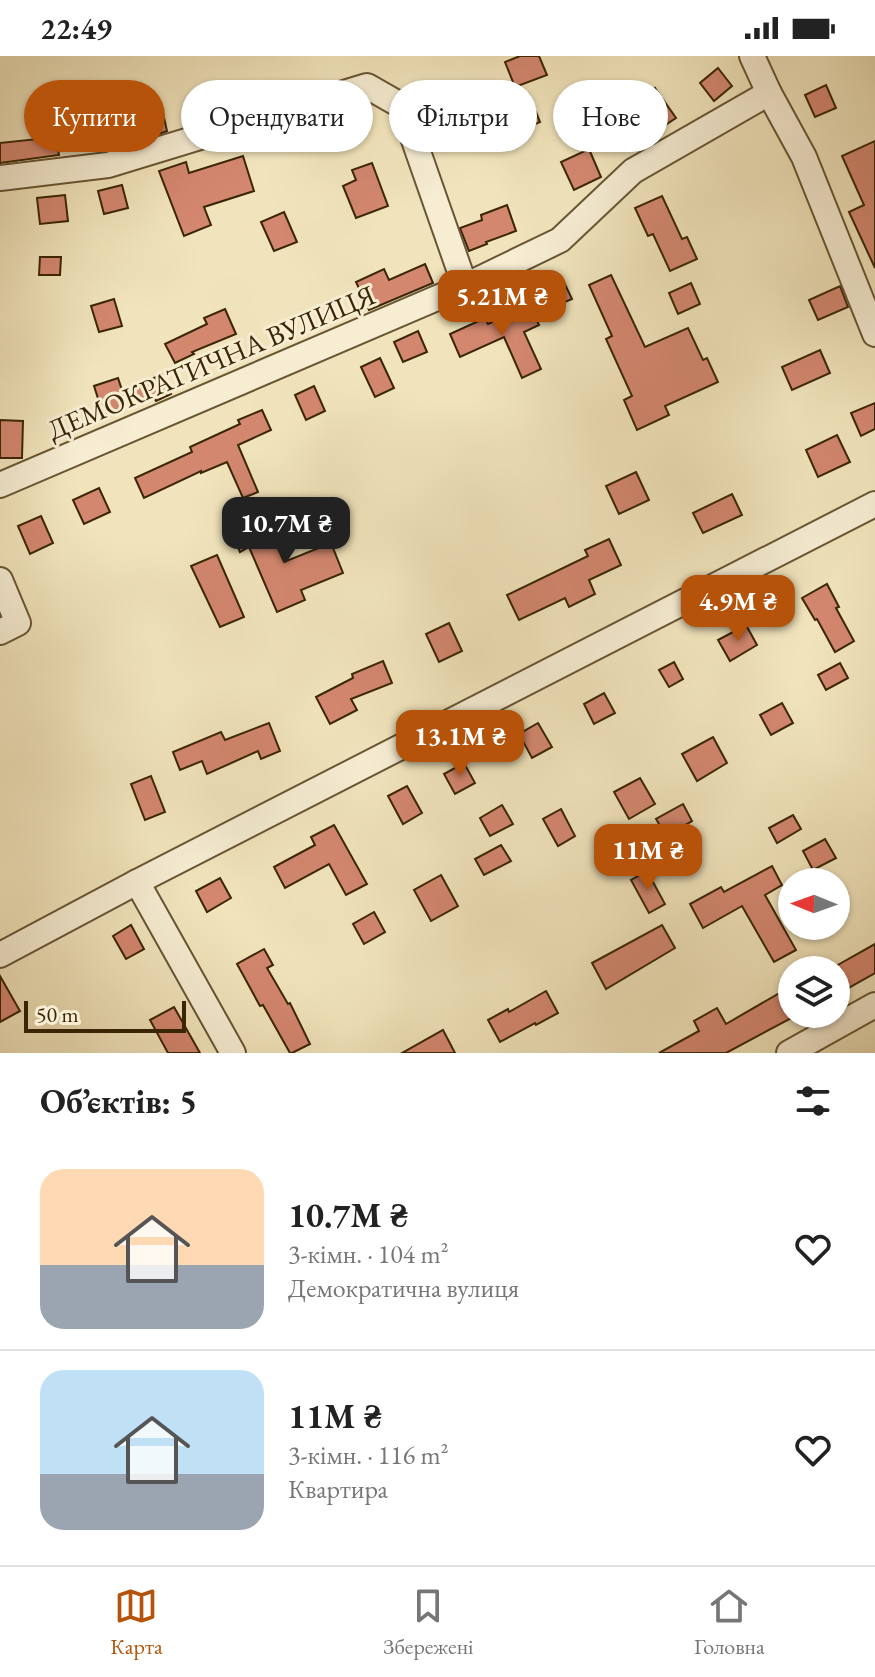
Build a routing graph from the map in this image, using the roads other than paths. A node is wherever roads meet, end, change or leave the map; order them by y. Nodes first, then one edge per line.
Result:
1 (752, 56) edge
2 (769, 93) junction
3 (0, 178) edge
4 (465, 286) junction
5 (875, 334) edge
6 (0, 485) edge
7 (875, 504) edge
8 (0, 580) edge
9 (9, 628) edge
10 (137, 882) junction
11 (0, 955) edge
12 (875, 1005) edge
13 (233, 1053) edge
14 (789, 1053) edge

1 - 2 street
2 - 4 street, ДЕМОКРАТИЧНА ВУЛИЦЯ
2 - 5 street
3 - 4 street
4 - 6 street, ДЕМОКРАТИЧНА ВУЛИЦЯ
7 - 10 street
8 - 9 street
10 - 11 street
10 - 13 street
12 - 14 street

